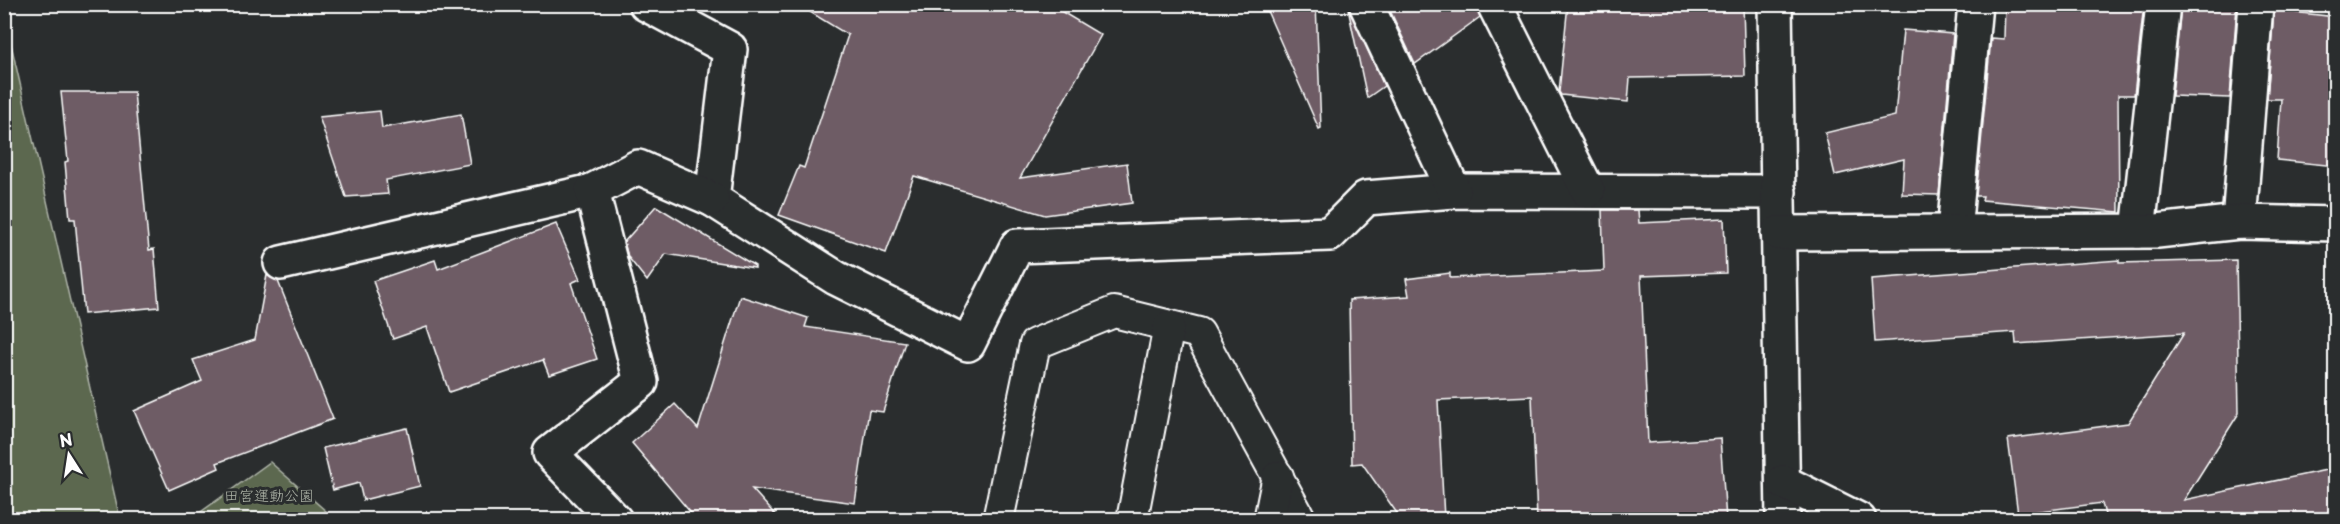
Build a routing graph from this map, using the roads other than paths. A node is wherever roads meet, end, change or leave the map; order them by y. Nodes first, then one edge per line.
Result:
1 (646, 4) edge
2 (1366, 4) edge
3 (1494, 4) edge
4 (1775, 4) edge
5 (1975, 4) edge
6 (2163, 4) edge
7 (2256, 4) edge
8 (592, 191) junction
9 (1454, 191) junction
10 (1588, 191) junction
11 (1779, 192) junction
12 (712, 199) junction
13 (2239, 222) junction
14 (2336, 224) edge
15 (2138, 231) junction
16 (1954, 232) junction
17 (1778, 233) junction
18 (281, 263) dead end
19 (1169, 326) junction
20 (1278, 476) junction
21 (1783, 482) junction
22 (615, 519) edge
23 (998, 519) edge
24 (1132, 519) edge
25 (1269, 519) edge
26 (1301, 519) edge
27 (1783, 519) edge
28 (1859, 519) edge

1 - 12 street
2 - 9 street
3 - 10 street
4 - 11 street
5 - 16 street
6 - 15 street
7 - 13 street
8 - 12 street
8 - 18 street
8 - 22 street
9 - 10 street
9 - 12 street
10 - 11 street
11 - 17 street
13 - 14 street
13 - 15 street
15 - 16 street
16 - 17 street
17 - 21 street
19 - 20 lane
19 - 23 lane
19 - 24 lane
20 - 25 lane
20 - 26 lane
21 - 27 street
21 - 28 street

